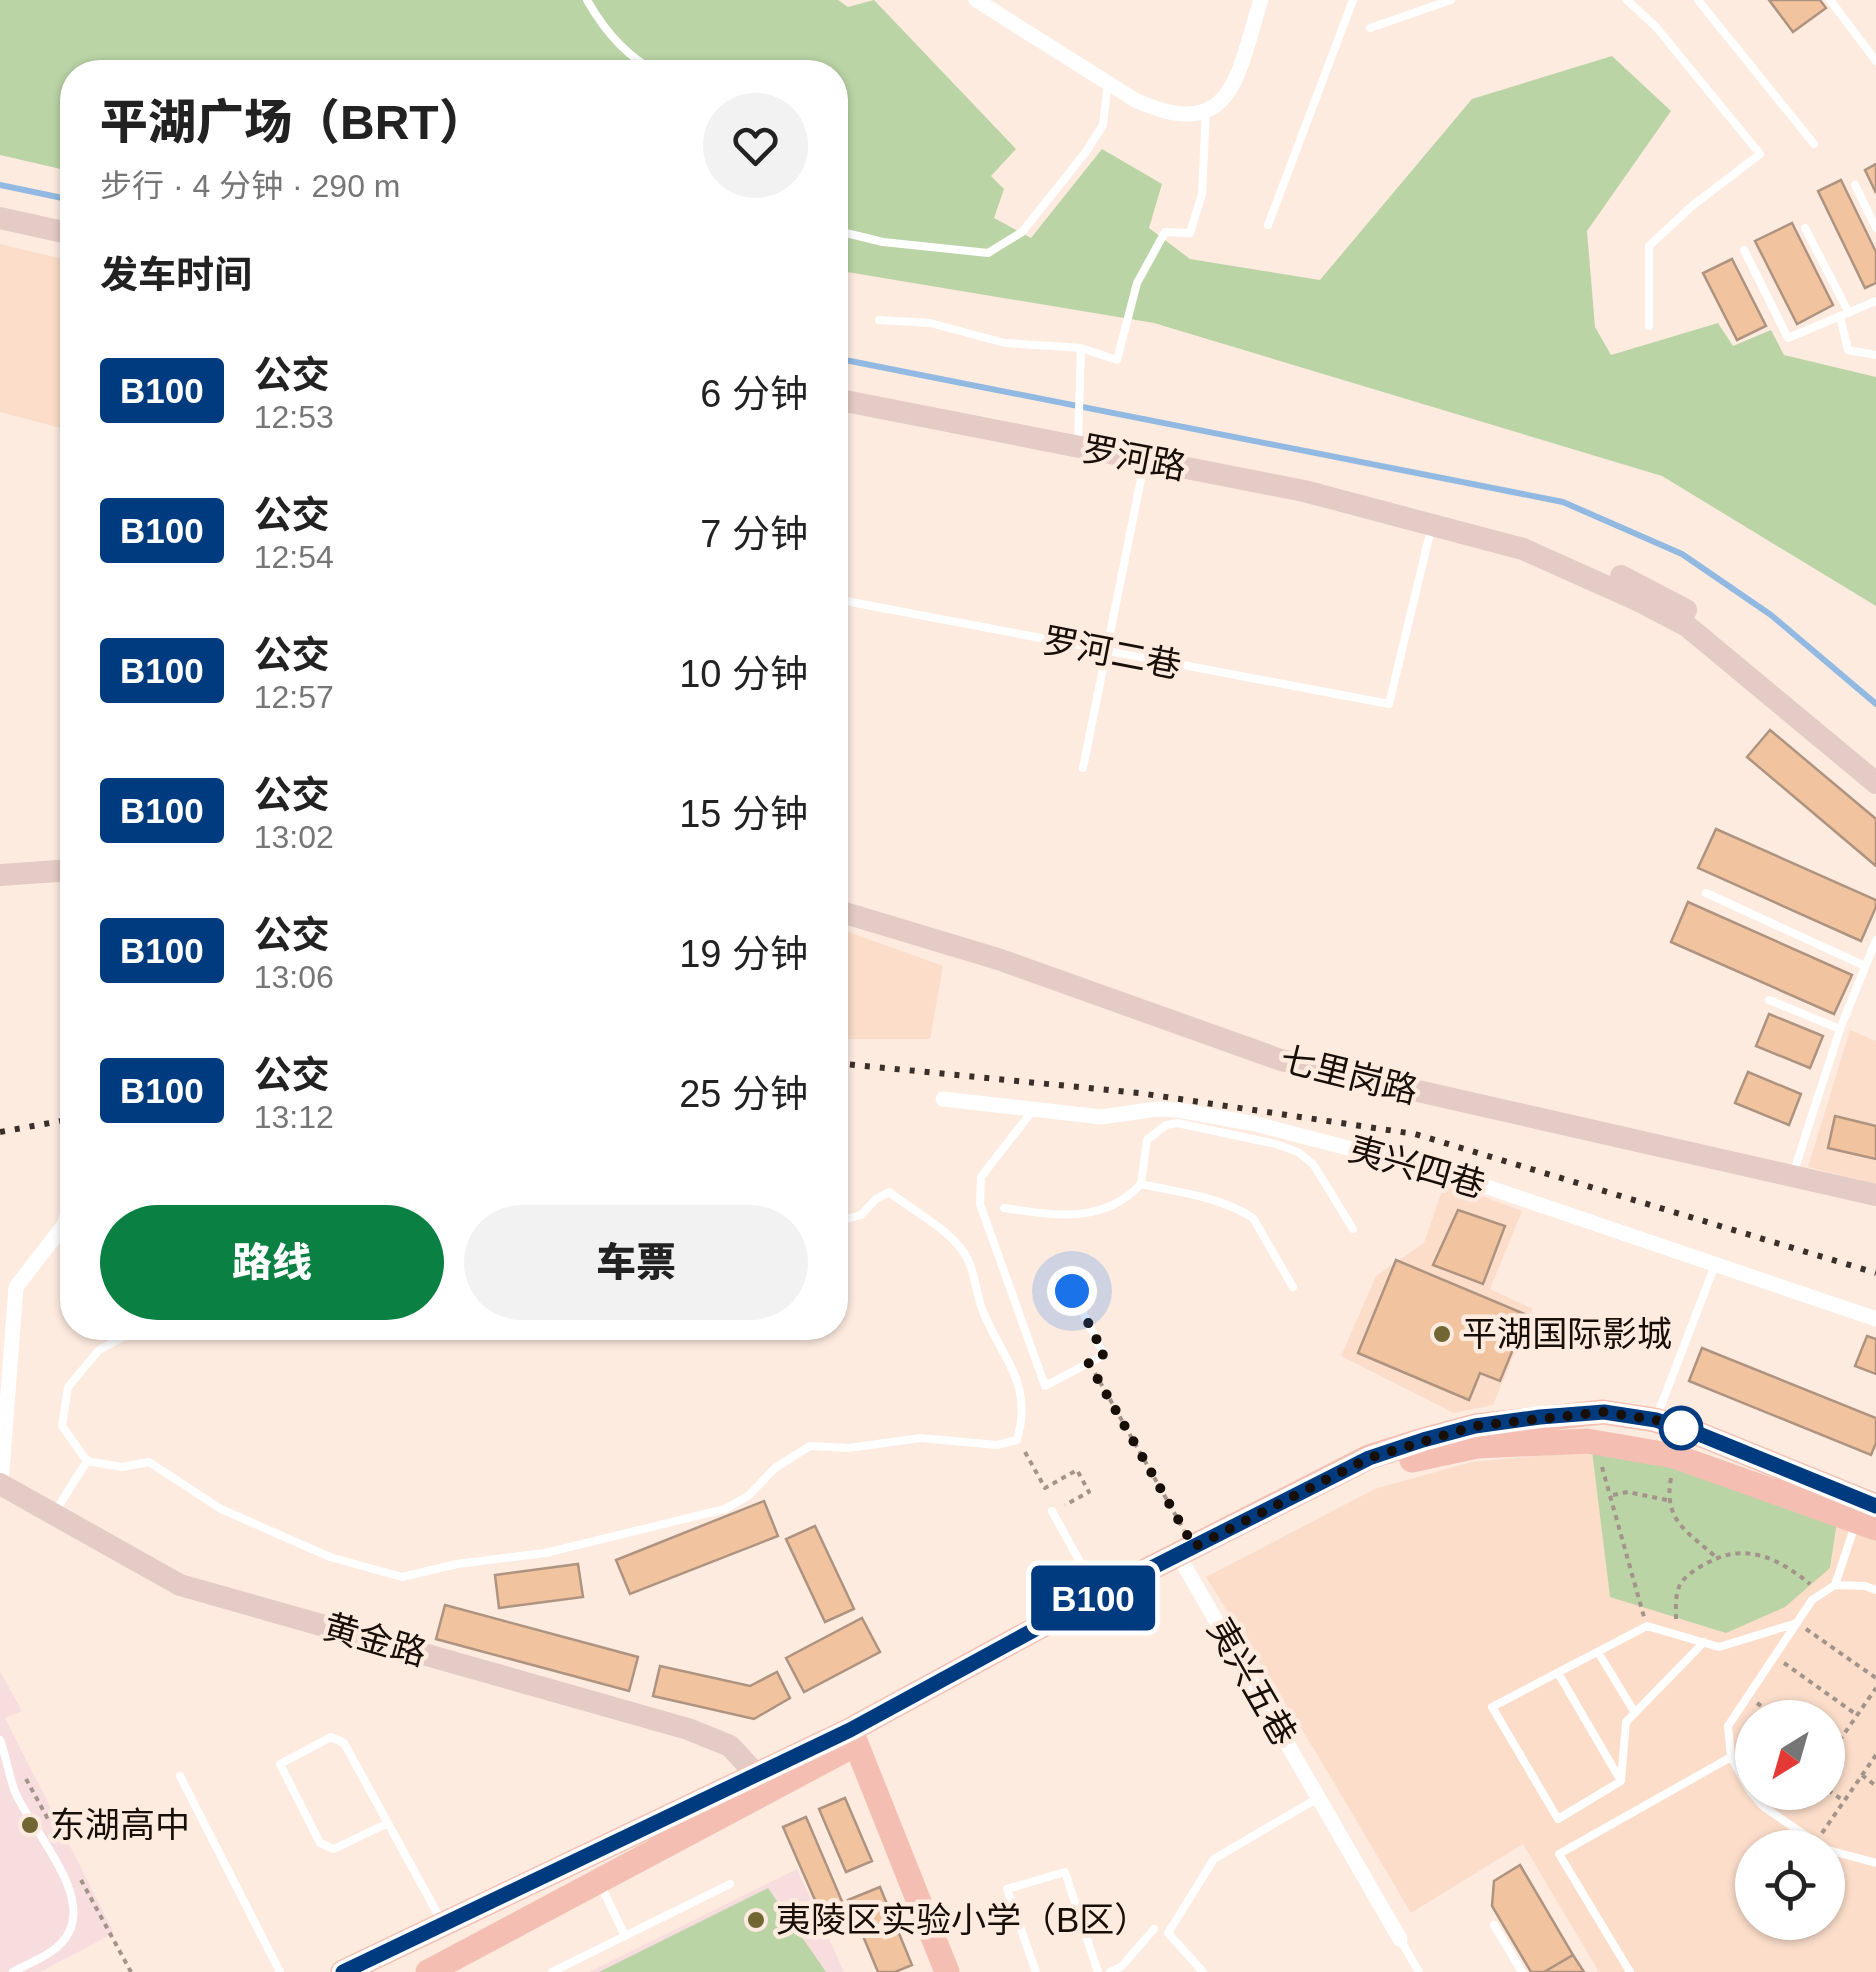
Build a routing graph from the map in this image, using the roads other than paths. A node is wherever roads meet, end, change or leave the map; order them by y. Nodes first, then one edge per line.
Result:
1 (586, 0) edge
2 (976, 0) edge
3 (1261, 0) edge
4 (1353, 0) edge
5 (1451, 0) edge
6 (1627, 0) edge
7 (1698, 0) edge
8 (1830, 0) edge
9 (1370, 28) dead end
10 (639, 60) edge
11 (1876, 61) edge
12 (1108, 82) junction
13 (1206, 112) junction
14 (1814, 144) dead end
15 (1855, 186) dead end
16 (0, 218) edge
17 (1268, 225) dead end
18 (1805, 228) dead end
19 (1876, 228) edge
20 (60, 231) edge
21 (848, 234) edge
22 (1744, 250) dead end
23 (1876, 301) edge
24 (1845, 314) junction
25 (879, 320) dead end
26 (1649, 326) dead end
27 (1081, 348) junction
28 (1876, 354) edge
29 (848, 402) edge
30 (1078, 446) junction
31 (1145, 460) junction
32 (1432, 524) junction
33 (848, 602) edge
34 (1106, 653) junction
35 (1876, 765) edge
36 (1083, 768) dead end
37 (1876, 783) edge
38 (60, 871) edge
39 (0, 875) edge
40 (1706, 893) dead end
41 (848, 914) edge
42 (1876, 940) edge
43 (1865, 966) junction
44 (1769, 1000) dead end
45 (1840, 1029) junction
46 (943, 1098) dead end
47 (1033, 1110) junction
48 (1334, 1143) junction
49 (1313, 1164) junction
50 (1793, 1176) junction
51 (1140, 1184) junction
52 (1876, 1195) edge
53 (1004, 1208) dead end
54 (848, 1218) edge
55 (60, 1230) edge
56 (1353, 1230) dead end
57 (1715, 1263) junction
58 (1292, 1288) dead end
59 (1072, 1291) dead end
60 (1876, 1319) edge
61 (117, 1340) edge
62 (1656, 1420) junction
63 (87, 1461) junction
64 (1, 1484) edge
65 (1052, 1512) road end
66 (54, 1514) junction
67 (1870, 1518) edge
68 (1190, 1557) junction
69 (1836, 1585) junction
70 (1876, 1590) edge
71 (1098, 1595) junction
72 (1796, 1623) junction
73 (1704, 1642) junction
74 (1598, 1652) junction
75 (1558, 1673) junction
76 (1635, 1713) junction
77 (854, 1737) junction
78 (0, 1740) edge
79 (1731, 1756) junction
80 (756, 1774) junction
81 (180, 1776) dead end
82 (1621, 1781) junction
83 (1318, 1798) junction
84 (388, 1823) junction
85 (1798, 1830) edge
86 (1845, 1854) edge
87 (1875, 1865) edge
88 (599, 1882) junction
89 (730, 1884) dead end
90 (444, 1924) junction
91 (1494, 1925) dead end
92 (1154, 1929) dead end
93 (625, 1936) junction
94 (1400, 1939) joint
95 (465, 1963) edge
96 (14, 1972) edge
97 (280, 1972) edge
98 (343, 1972) edge
99 (428, 1972) edge
100 (552, 1972) edge
101 (947, 1972) edge
102 (1036, 1972) edge
103 (1098, 1972) edge
104 (1110, 1972) edge
105 (1204, 1972) edge
106 (1420, 1972) edge
107 (1522, 1972) edge
108 (1630, 1972) edge

1 - 10 lane
2 - 12 street
3 - 13 street
4 - 17 lane
5 - 9 lane
6 - 26 lane
7 - 14 lane
8 - 11 lane
12 - 13 street
12 - 21 lane
13 - 27 lane
15 - 19 lane
16 - 20 main road
18 - 24 lane
22 - 24 lane
23 - 24 lane
24 - 28 lane
25 - 27 lane
27 - 30 lane
29 - 30 main road, 罗河路
30 - 31 main road, 罗河路
31 - 32 main road, 罗河路
31 - 34 lane
32 - 34 lane, 罗河二巷
32 - 35 main road, 罗河路
32 - 37 main road, 罗河路
33 - 34 lane, 罗河二巷
34 - 36 lane
38 - 39 main road
40 - 43 lane
41 - 50 main road, 七里岗路
42 - 43 lane
43 - 45 lane
44 - 45 lane
45 - 50 lane
46 - 47 street, 夷兴四巷
47 - 48 street, 夷兴四巷
47 - 59 lane
48 - 49 lane
48 - 57 street, 夷兴四巷
49 - 51 lane
49 - 56 lane
50 - 52 main road, 七里岗路
51 - 53 lane
51 - 58 lane
54 - 63 lane
55 - 64 street
57 - 60 street, 夷兴四巷
57 - 62 lane
61 - 63 lane
62 - 67 main road
62 - 68 main road
63 - 66 lane
64 - 66 main road, 黄金路
65 - 71 lane
66 - 80 main road, 黄金路
67 - 68 main road
67 - 69 lane
68 - 71 main road
68 - 77 main road
68 - 83 street, 夷兴五巷
69 - 70 lane
69 - 72 lane
71 - 77 main road
72 - 73 lane
72 - 79 lane
73 - 74 lane
73 - 76 lane
74 - 75 lane
74 - 76 lane
75 - 82 lane
75 - 82 lane
76 - 82 lane
77 - 80 main road
77 - 88 main road
77 - 101 main road
78 - 96 lane
79 - 85 lane
79 - 108 lane
80 - 90 main road
81 - 97 lane
83 - 94 street, 夷兴五巷
83 - 105 lane
84 - 84 lane
84 - 90 lane
86 - 87 lane
88 - 93 lane
88 - 95 main road
89 - 93 lane
90 - 98 main road
91 - 107 lane
92 - 104 lane
93 - 100 lane
94 - 106 lane
95 - 99 main road
102 - 103 lane

